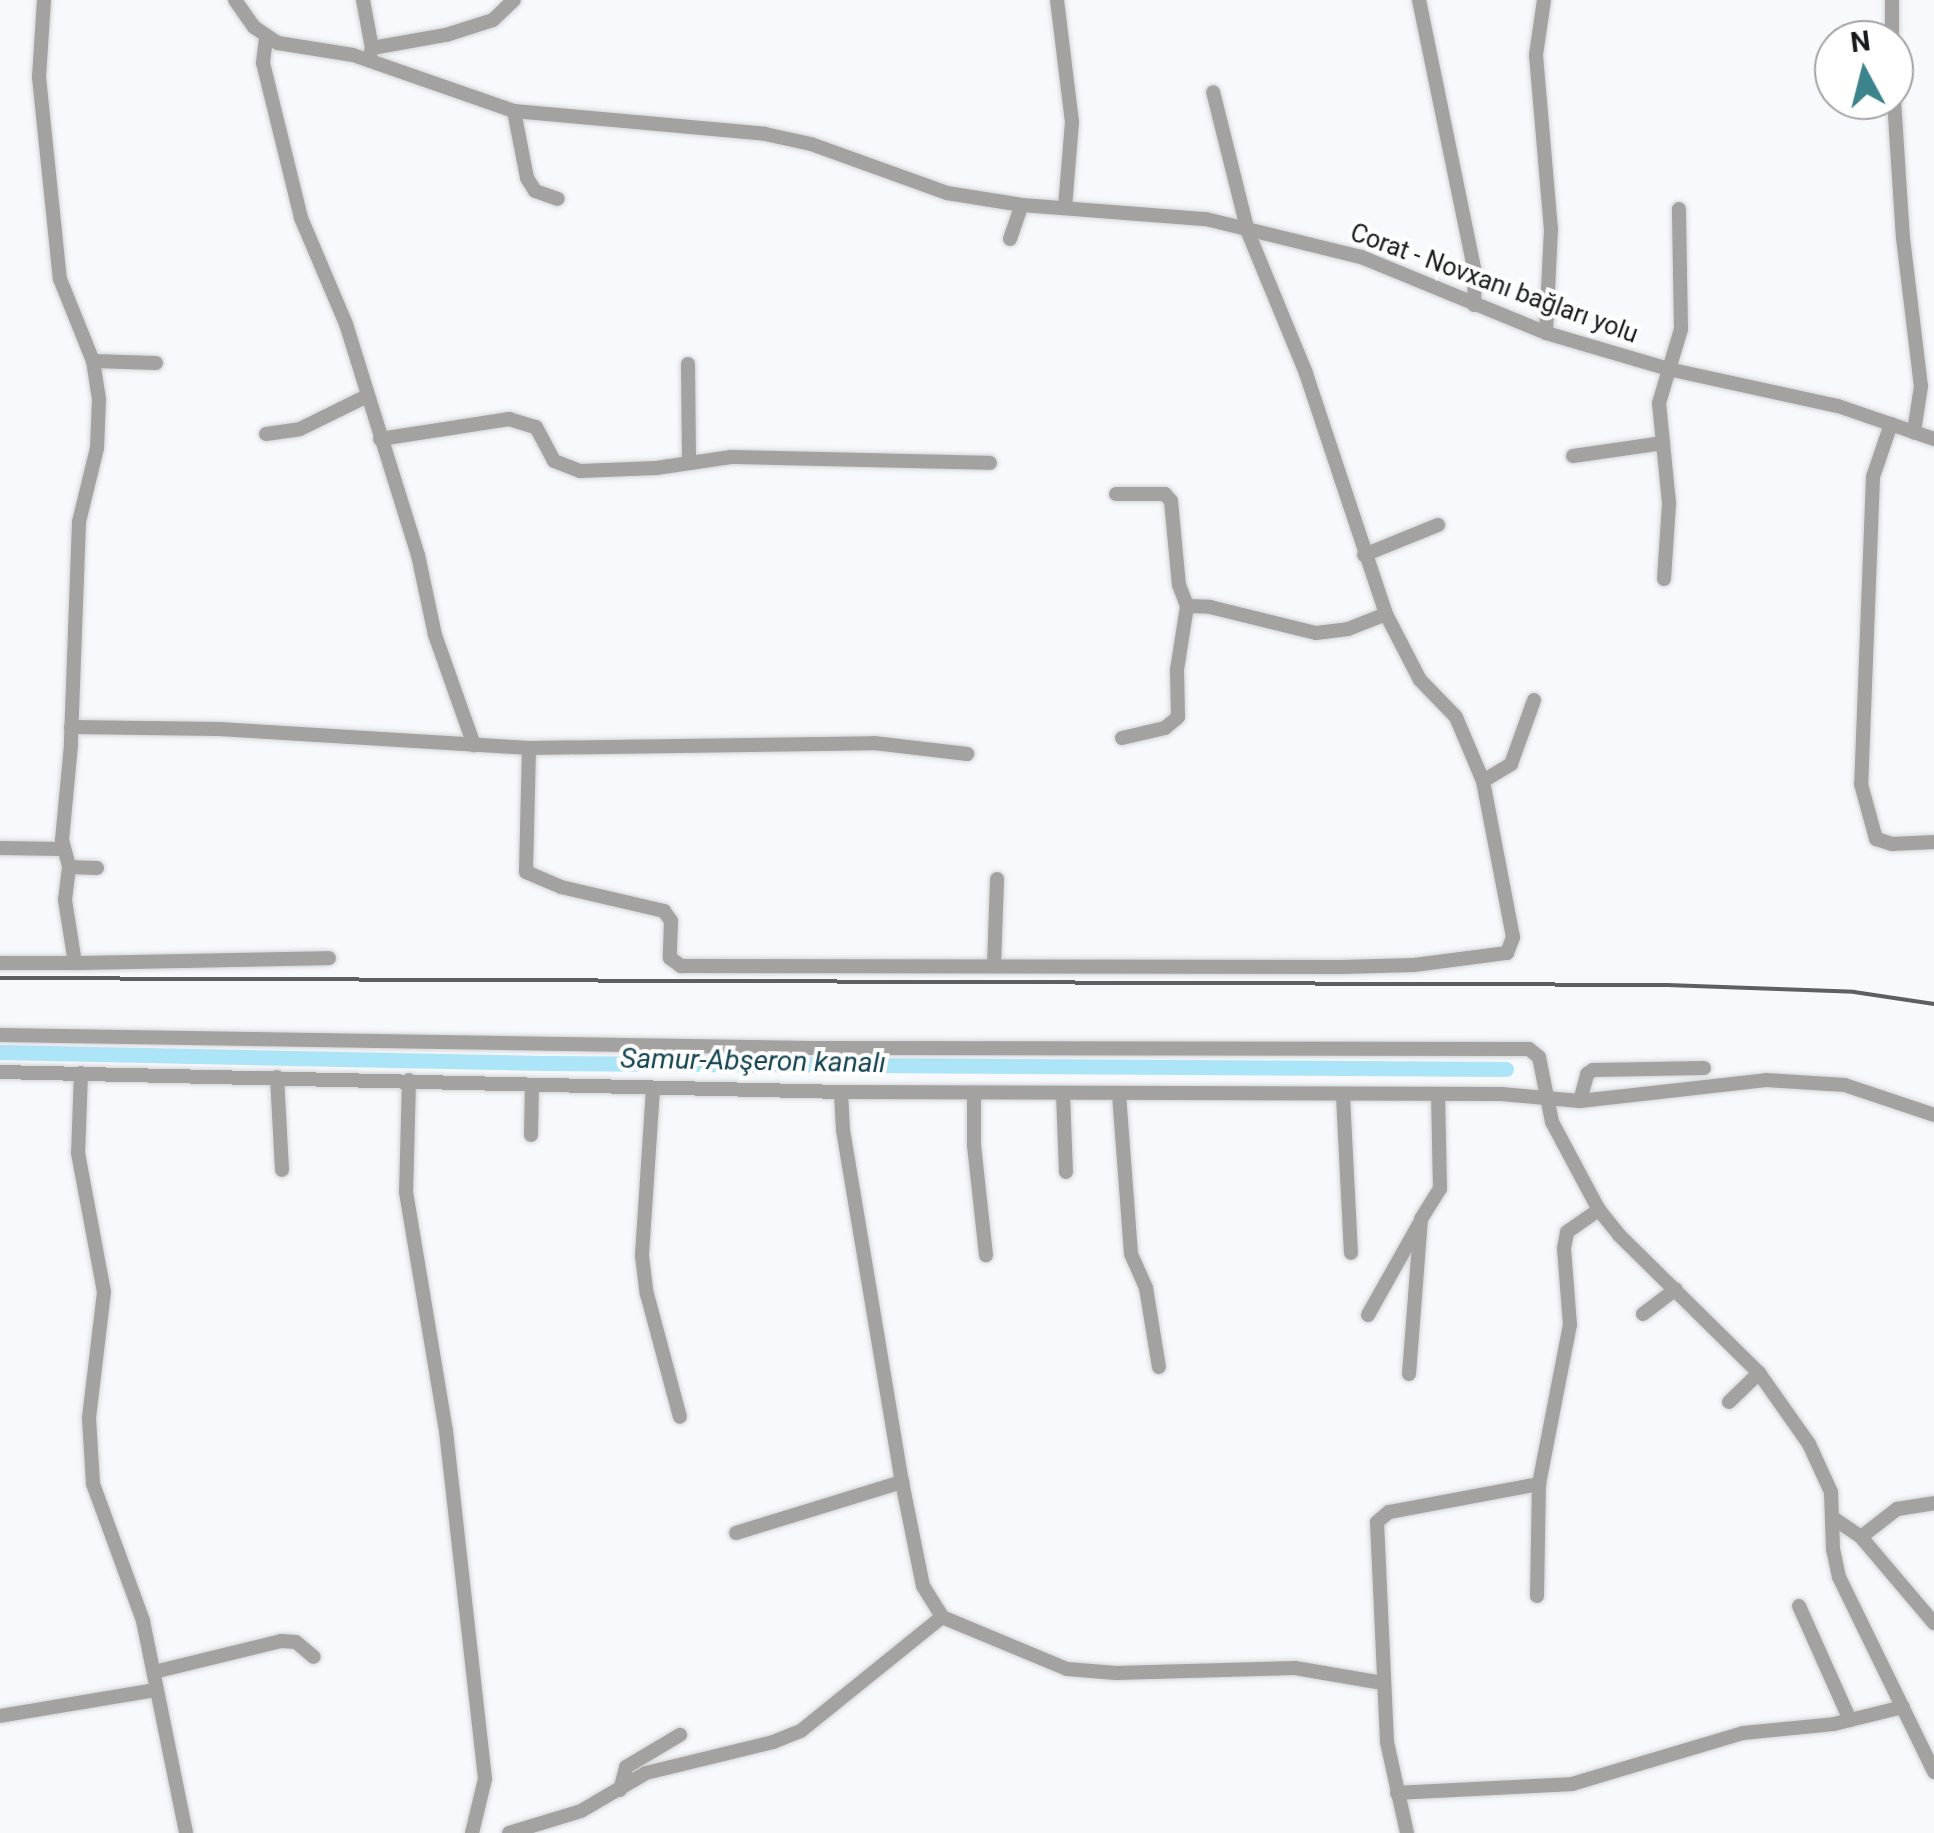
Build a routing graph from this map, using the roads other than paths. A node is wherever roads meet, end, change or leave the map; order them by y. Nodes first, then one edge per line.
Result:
1 (44, 0) edge
2 (235, 0) edge
3 (364, 0) edge
4 (514, 0) edge
5 (1057, 0) edge
6 (1420, 0) edge
7 (1544, 0) edge
8 (266, 38) junction
9 (370, 54) junction
10 (1213, 92) dead end
11 (514, 111) junction
12 (1896, 120) edge
13 (558, 199) dead end
14 (1022, 205) junction
15 (1065, 207) junction
16 (1679, 209) dead end
17 (1248, 232) junction
18 (1010, 239) dead end
19 (1474, 305) junction
20 (1546, 333) junction
21 (94, 361) junction
22 (156, 363) dead end
23 (688, 364) dead end
24 (1668, 370) junction
25 (367, 396) junction
26 (1892, 424) junction
27 (1914, 432) junction
28 (266, 434) dead end
29 (1934, 439) edge
30 (380, 440) junction
31 (1663, 443) junction
32 (1573, 456) dead end
33 (689, 460) junction
34 (990, 462) dead end
35 (1116, 494) dead end
36 (1438, 525) dead end
37 (1364, 555) junction
38 (1664, 579) dead end
39 (1187, 606) junction
40 (1386, 614) junction
41 (1534, 700) dead end
42 (72, 726) junction
43 (1122, 738) dead end
44 (474, 746) junction
45 (530, 748) junction
46 (967, 754) dead end
47 (1483, 781) junction
48 (1934, 842) edge
49 (0, 848) edge
50 (63, 849) junction
51 (70, 868) junction
52 (97, 868) dead end
53 (997, 879) dead end
54 (329, 958) dead end
55 (75, 963) junction
56 (0, 964) edge
57 (994, 966) junction
58 (0, 1035) edge
59 (1704, 1068) dead end
60 (0, 1072) edge
61 (81, 1073) junction
62 (277, 1077) junction
63 (409, 1080) junction
64 (532, 1085) junction
65 (653, 1089) junction
66 (841, 1092) junction
67 (974, 1094) junction
68 (1063, 1094) junction
69 (1119, 1094) junction
70 (1438, 1094) junction
71 (1343, 1096) junction
72 (1544, 1099) junction
73 (1580, 1102) junction
74 (1934, 1115) edge
75 (531, 1134) dead end
76 (282, 1170) dead end
77 (1066, 1172) dead end
78 (1600, 1210) junction
79 (1421, 1219) junction
80 (1350, 1253) dead end
81 (986, 1255) dead end
82 (1676, 1290) junction
83 (1644, 1314) dead end
84 (1368, 1315) dead end
85 (1158, 1367) dead end
86 (1759, 1372) junction
87 (1409, 1374) dead end
88 (1729, 1402) dead end
89 (680, 1418) dead end
90 (902, 1482) junction
91 (1538, 1484) junction
92 (1934, 1503) edge
93 (1834, 1518) junction
94 (736, 1532) dead end
95 (1862, 1537) junction
96 (1537, 1596) dead end
97 (1799, 1606) dead end
98 (942, 1617) junction
99 (1934, 1623) edge
100 (314, 1657) dead end
101 (154, 1672) junction
102 (1382, 1683) junction
103 (156, 1690) junction
104 (1902, 1707) junction
105 (0, 1716) edge
106 (1850, 1720) junction
107 (680, 1735) dead end
108 (1934, 1772) edge
109 (620, 1790) junction
110 (1396, 1793) junction
111 (186, 1833) edge
112 (472, 1833) edge
113 (509, 1833) edge
114 (1406, 1833) edge

1 - 21 street
2 - 8 street
3 - 9 street
4 - 9 street
5 - 15 street
6 - 19 street
7 - 20 street
8 - 9 street, Corat - Novxanı bağları yolu
8 - 25 street
9 - 11 street, Corat - Novxanı bağları yolu
10 - 17 street
11 - 13 street
11 - 14 street, Corat - Novxanı bağları yolu
12 - 27 street
14 - 15 street, Corat - Novxanı bağları yolu
14 - 18 street
15 - 17 street, Corat - Novxanı bağları yolu
16 - 24 street
17 - 19 street, Corat - Novxanı bağları yolu
17 - 37 street
19 - 20 street, Corat - Novxanı bağları yolu
20 - 24 street, Corat - Novxanı bağları yolu
21 - 22 street
21 - 42 street
23 - 33 street
24 - 26 street, Corat - Novxanı bağları yolu
24 - 31 street
25 - 28 street
25 - 30 street
26 - 27 street, Corat - Novxanı bağları yolu
26 - 48 street
27 - 29 street, Corat - Novxanı bağları yolu
30 - 33 street
30 - 44 street
31 - 32 street
31 - 38 street
33 - 34 street
35 - 39 street
36 - 37 street
37 - 40 street
39 - 40 street
39 - 43 street
40 - 47 street
41 - 47 street
42 - 44 street
42 - 50 street
44 - 45 street
45 - 46 street
45 - 57 street
47 - 57 street
49 - 50 street
50 - 51 street
51 - 52 street
51 - 55 street
53 - 57 street
54 - 55 street
55 - 56 street
58 - 72 street
59 - 73 street
60 - 61 street
61 - 62 street
61 - 101 street
62 - 63 street
62 - 76 street
63 - 64 street
63 - 112 street
64 - 65 street
64 - 75 street
65 - 66 street
65 - 89 street
66 - 67 street
66 - 90 street
67 - 68 street
67 - 81 street
68 - 69 street
68 - 77 street
69 - 71 street
69 - 85 street
70 - 71 street
70 - 72 street
70 - 79 street
71 - 80 street
72 - 73 street
72 - 78 street
73 - 74 street
78 - 82 street
78 - 91 street
79 - 84 street
79 - 87 street
82 - 83 street
82 - 86 street
86 - 88 street
86 - 93 street
90 - 94 street
90 - 98 street
91 - 96 street
91 - 102 street
92 - 95 street
93 - 95 street
93 - 104 street
95 - 99 street
97 - 106 street
98 - 102 street
98 - 109 street
100 - 101 street
101 - 103 street
102 - 110 street
103 - 105 street
103 - 111 street
104 - 106 street
104 - 108 street
106 - 110 street
107 - 109 street
109 - 113 street
110 - 114 street

